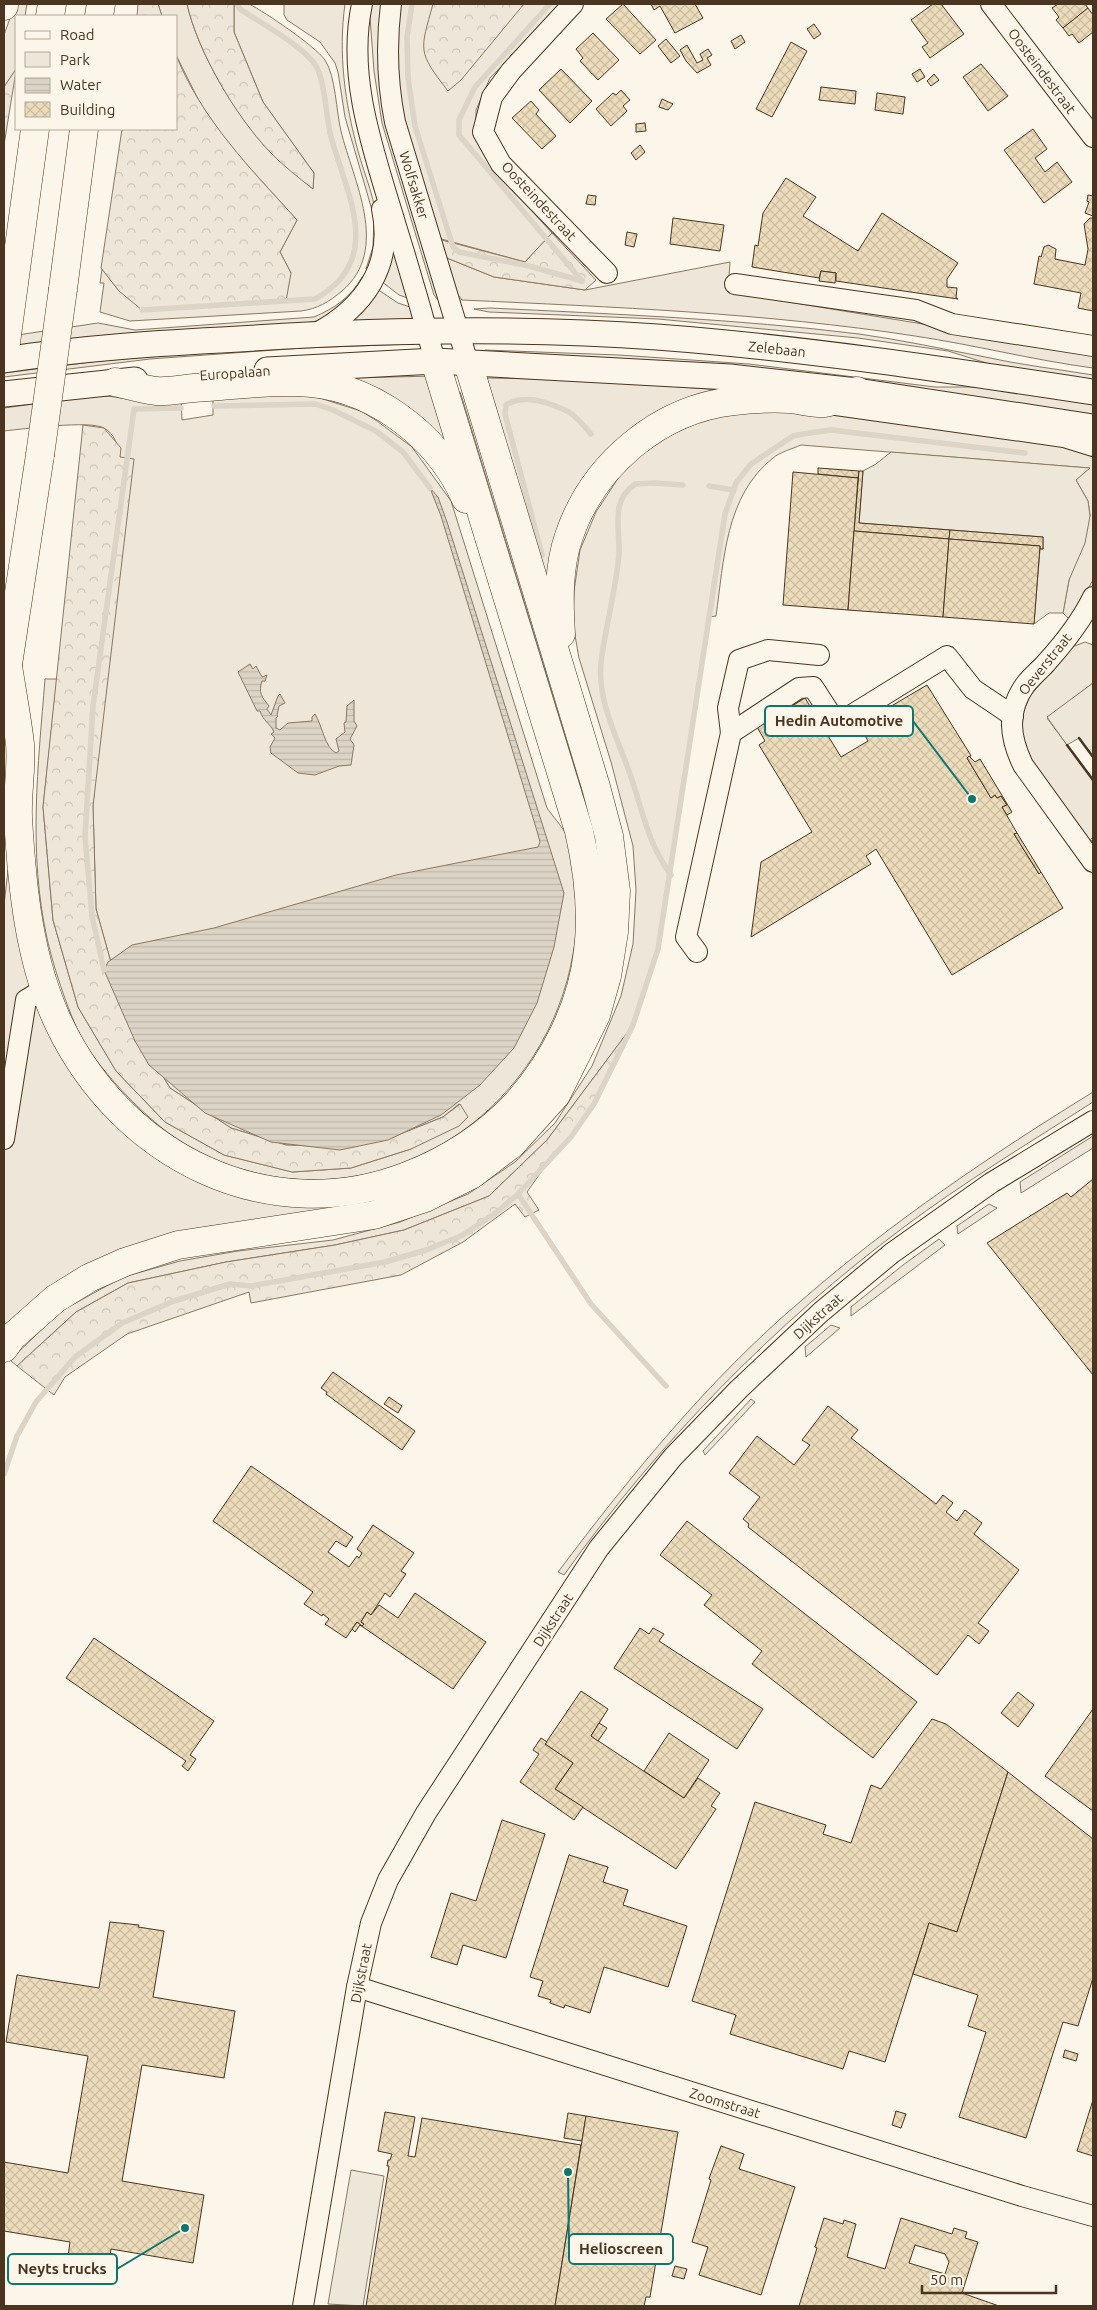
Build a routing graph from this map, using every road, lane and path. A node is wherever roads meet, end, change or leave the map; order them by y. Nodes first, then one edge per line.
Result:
1 (362, 4) edge
2 (391, 4) edge
3 (573, 4) edge
4 (991, 4) edge
5 (358, 50) junction
6 (35, 130) edge
7 (84, 130) edge
8 (1091, 131) edge
9 (607, 273) dead end
10 (735, 284) dead end
11 (427, 330) junction
12 (458, 330) junction
13 (314, 334) junction
14 (1093, 346) edge
15 (4, 359) edge
16 (436, 361) junction
17 (468, 363) junction
18 (115, 382) junction
19 (857, 391) junction
20 (1093, 392) edge
21 (4, 394) edge
22 (824, 403) junction
23 (1093, 427) edge
24 (1093, 446) edge
25 (1093, 597) edge
26 (1088, 624) edge
27 (819, 655) dead end
28 (8, 666) junction
29 (4, 695) edge
30 (1013, 716) junction
31 (731, 732) junction
32 (579, 831) junction
33 (1093, 862) edge
34 (616, 891) junction
35 (697, 952) dead end
36 (44, 990) junction
37 (1093, 1121) edge
38 (4, 1139) edge
39 (7, 1337) edge
40 (357, 1987) junction
41 (1093, 2216) edge
42 (303, 2306) edge

1 - 5 street, Wolfsakker
2 - 12 street, Wolfsakker
3 - 9 street, Oosteindestraat
4 - 8 street, Oosteindestraat
5 - 11 street, Wolfsakker
5 - 13 street, Wolfsakker
6 - 15 highway
7 - 28 highway, bridge
10 - 14 street
11 - 12 main road
11 - 13 main road
11 - 16 street, Wolfsakker
12 - 17 street, Wolfsakker
12 - 20 main road, Zelebaan
13 - 15 main road
16 - 17 main road, Europalaan
16 - 18 main road, Europalaan
16 - 32 highway
17 - 19 main road
17 - 34 highway
18 - 21 main road, Europalaan
18 - 32 highway
19 - 22 highway
19 - 23 main road
22 - 24 street
22 - 34 highway
25 - 26 street, Oeverstraat
26 - 30 street, Oeverstraat
27 - 31 street
28 - 29 highway
28 - 36 highway
30 - 31 street
30 - 33 street, Oeverstraat
31 - 35 street
32 - 36 highway
34 - 39 highway
36 - 38 street
37 - 40 street, Dijkstraat
40 - 41 street, Zoomstraat
40 - 42 street, Dijkstraat

